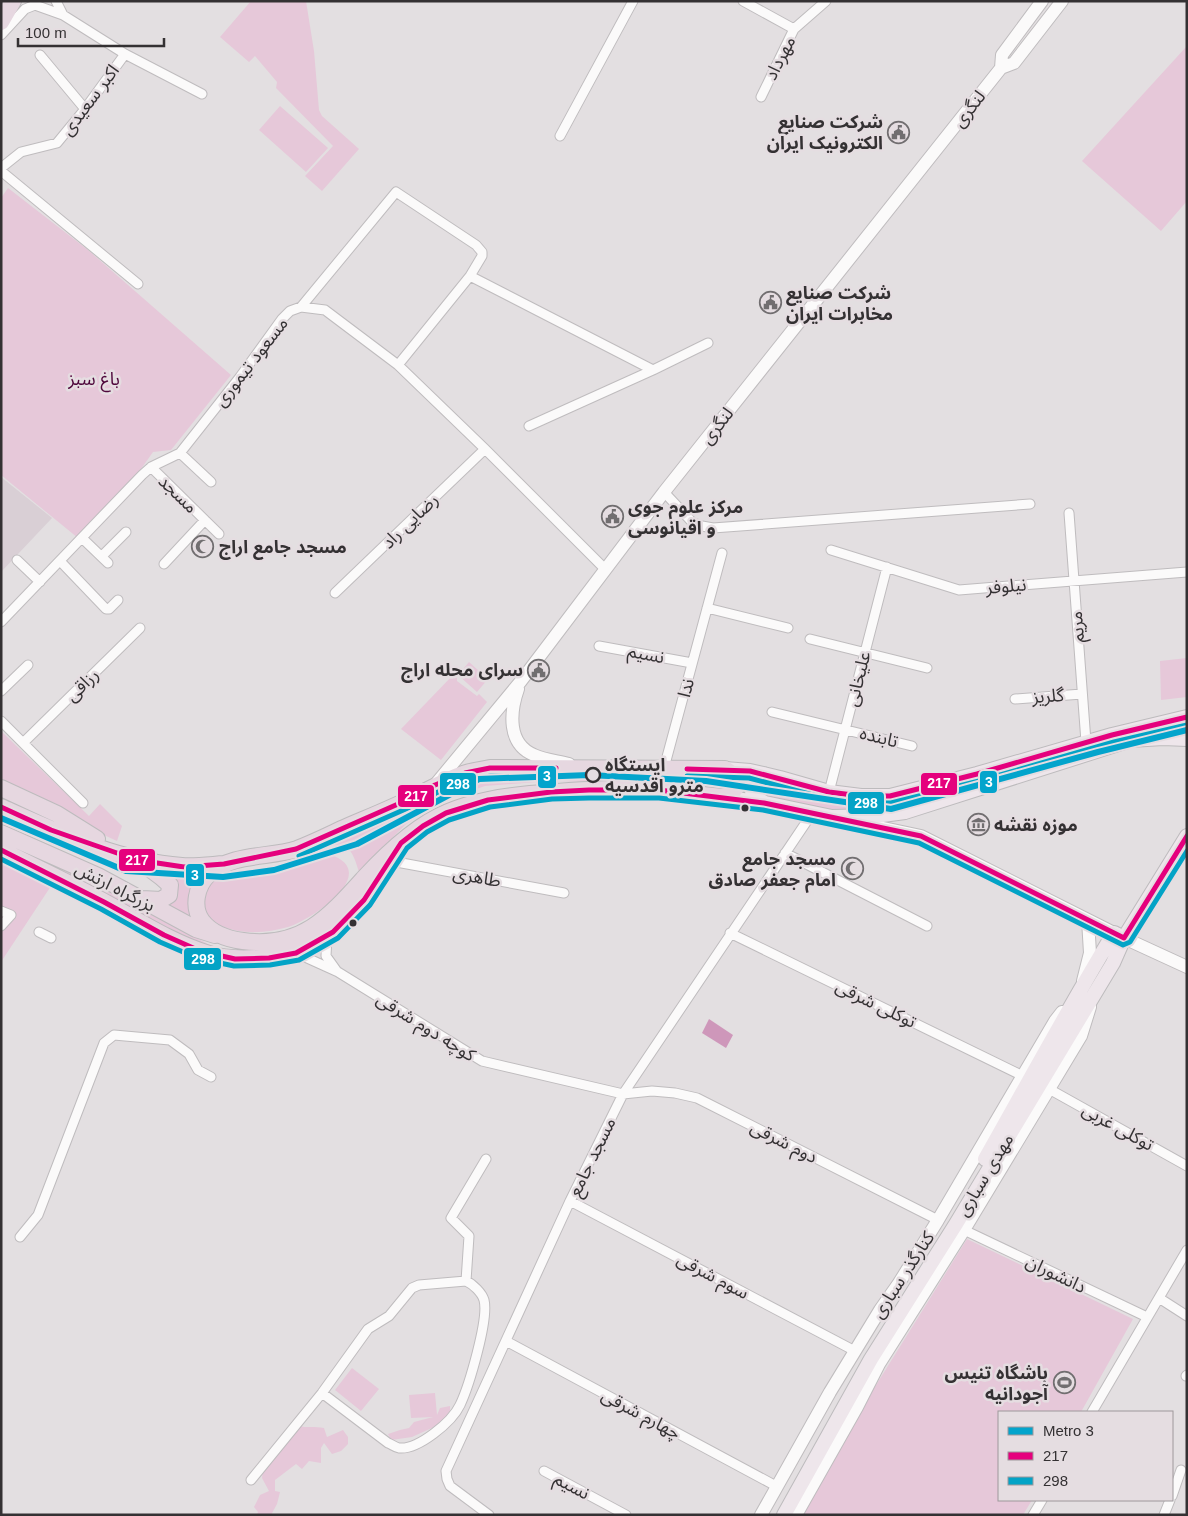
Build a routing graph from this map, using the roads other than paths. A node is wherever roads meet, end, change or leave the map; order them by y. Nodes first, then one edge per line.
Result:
1 (13, 1) edge
2 (56, 1) edge
3 (633, 1) edge
4 (743, 1) edge
5 (826, 1) edge
6 (1042, 1) edge
7 (1062, 1) edge
8 (63, 15) junction
9 (1, 22) edge
10 (794, 30) junction
11 (1, 34) edge
12 (125, 54) junction
13 (40, 55) dead end
14 (1001, 68) junction
15 (202, 94) dead end
16 (761, 97) dead end
17 (85, 109) junction
18 (560, 136) dead end
19 (1, 170) edge
20 (470, 276) junction
21 (138, 284) dead end
22 (301, 307) junction
23 (708, 343) dead end
24 (398, 365) junction
25 (652, 370) junction
26 (529, 426) dead end
27 (485, 449) junction
28 (180, 453) junction
29 (151, 467) junction
30 (211, 482) dead end
31 (664, 492) junction
32 (1030, 504) dead end
33 (1069, 512) dead end
34 (205, 520) junction
35 (126, 532) dead end
36 (219, 534) dead end
37 (82, 538) junction
38 (831, 550) dead end
39 (722, 553) dead end
40 (17, 560) dead end
41 (60, 561) junction
42 (164, 564) dead end
43 (887, 567) junction
44 (605, 569) junction
45 (1187, 572) edge
46 (1074, 580) junction
47 (40, 582) junction
48 (335, 593) dead end
49 (118, 600) dead end
50 (707, 608) junction
51 (2, 618) edge
52 (140, 628) dead end
53 (788, 628) dead end
54 (810, 639) dead end
55 (600, 646) dead end
56 (865, 653) junction
57 (692, 663) junction
58 (28, 665) dead end
59 (927, 668) dead end
60 (521, 681) junction
61 (1, 690) edge
62 (1082, 694) junction
63 (1015, 699) dead end
64 (772, 712) dead end
65 (1187, 717) edge
66 (1, 720) edge
67 (846, 729) junction
68 (1187, 739) edge
69 (24, 742) junction
70 (1086, 742) junction
71 (912, 746) dead end
72 (581, 768) junction
73 (664, 768) junction
74 (725, 769) junction
75 (764, 774) junction
76 (435, 785) junction
77 (1, 788) edge
78 (829, 792) junction
79 (720, 797) junction
80 (83, 803) dead end
81 (765, 804) junction
82 (1, 807) edge
83 (813, 812) junction
84 (832, 816) junction
85 (1, 833) edge
86 (1187, 836) edge
87 (401, 843) junction
88 (1, 850) edge
89 (785, 853) junction
90 (120, 855) junction
91 (137, 860) junction
92 (391, 861) junction
93 (224, 864) junction
94 (564, 893) dead end
95 (139, 899) junction
96 (1, 910) edge
97 (1088, 920) junction
98 (1, 926) edge
99 (927, 926) dead end
100 (39, 932) dead end
101 (730, 933) junction
102 (1119, 935) junction
103 (327, 936) junction
104 (51, 938) dead end
105 (229, 939) junction
106 (296, 953) junction
107 (1187, 967) edge
108 (338, 972) junction
109 (1088, 990) junction
110 (1023, 1076) junction
111 (211, 1077) dead end
112 (1049, 1089) junction
113 (623, 1094) junction
114 (486, 1159) dead end
115 (1187, 1166) edge
116 (570, 1201) junction
117 (938, 1220) junction
118 (964, 1230) junction
119 (20, 1237) dead end
120 (1187, 1250) edge
121 (466, 1281) junction
122 (1159, 1298) junction
123 (1187, 1316) edge
124 (1147, 1317) junction
125 (506, 1341) junction
126 (855, 1351) junction
127 (322, 1393) junction
128 (1093, 1411) edge
129 (1181, 1470) dead end
130 (544, 1471) dead end
131 (251, 1480) dead end
132 (776, 1486) junction
133 (1173, 1493) edge
134 (1041, 1501) edge
135 (1170, 1501) edge
136 (489, 1515) edge
137 (626, 1515) edge
138 (761, 1515) edge
139 (774, 1515) edge
140 (784, 1515) edge
141 (796, 1515) edge
142 (1033, 1515) edge
143 (1164, 1515) edge

1 - 9 highway
2 - 8 street
3 - 18 street
4 - 10 street
5 - 10 street, مهرداد
6 - 14 main road
7 - 14 main road
8 - 11 street
8 - 12 street
10 - 16 street, مهرداد
12 - 15 street
12 - 17 street, اکبر سعیدی
13 - 17 street
14 - 31 main road, لنگری
17 - 19 street, اکبر سعیدی
19 - 21 street
20 - 22 street
20 - 24 street
20 - 25 street
22 - 24 street, مسعود تیموری
22 - 28 street, مسعود تیموری
23 - 25 street
24 - 27 street, مسعود تیموری
25 - 26 street
27 - 44 street, مسعود تیموری
27 - 48 street, رضایی راد
28 - 29 street, مسعود تیموری
28 - 30 street
29 - 34 street, مسجد
29 - 37 street, مسعود تیموری
31 - 32 street
31 - 44 main road, لنگری
33 - 46 street, مریم
34 - 36 street, مسجد
34 - 42 street, مسجد
35 - 37 street
37 - 41 street, مسعود تیموری
38 - 43 street, نیلوفر
39 - 50 street, ندا
40 - 47 street
41 - 47 street, مسعود تیموری
41 - 49 street
43 - 46 street, نیلوفر
43 - 56 street, علیخانی
44 - 60 main road, لنگری
45 - 46 street, نیلوفر
46 - 62 street, مریم
47 - 51 street, مسعود تیموری
50 - 53 street
50 - 57 street, ندا
52 - 69 street, رزاقی
54 - 56 street
55 - 57 street, نسیم
56 - 59 street
56 - 67 street, علیخانی
57 - 73 street, ندا
58 - 61 street
60 - 72 main road
60 - 76 main road, لنگری
62 - 63 street, گلریز
62 - 70 street, مریم
64 - 67 street, تابنده
65 - 70 main road
66 - 69 street
67 - 71 street, تابنده
67 - 78 street, علیخانی
68 - 84 main road
69 - 80 street
70 - 78 main road
72 - 73 highway, بزرگراه ارتش
72 - 76 highway, بزرگراه ارتش
73 - 74 highway, بزرگراه ارتش
74 - 75 main road
74 - 79 highway
75 - 78 main road
75 - 81 main road
76 - 93 highway, بزرگراه ارتش
77 - 90 highway
79 - 81 main road
79 - 87 highway
81 - 83 main road
82 - 90 highway, بزرگراه ارتش
83 - 84 main road
83 - 89 street, مسجد جامع
84 - 97 main road
85 - 95 highway, بزرگراه ارتش
86 - 102 main road, مهدی سباری
87 - 92 highway
87 - 105 highway
88 - 106 highway
89 - 99 street
89 - 101 street, مسجد جامع
90 - 91 highway, بزرگراه ارتش
91 - 93 highway, بزرگراه ارتش
91 - 95 highway
92 - 94 street, طاهری
92 - 103 highway
93 - 105 highway
95 - 105 highway, بزرگراه ارتش
96 - 98 street
97 - 102 main road
97 - 109 main road
100 - 104 street
101 - 110 street, توکلی شرقی
101 - 113 street, مسجد جامع
102 - 107 main road
102 - 109 main road, مهدی سباری
103 - 106 highway
103 - 108 street
106 - 108 street, کوچه دوم شرقی
108 - 113 street, کوچه دوم شرقی
109 - 110 main road, کنارگذر سباری
109 - 112 main road, کنارگذر سباری
109 - 139 main road, مهدی سباری
109 - 140 main road, مهدی سباری
110 - 117 main road, کنارگذر سباری
111 - 119 street
112 - 115 street, توکلی غربی
112 - 118 main road, کنارگذر سباری
113 - 116 street, مسجد جامع
113 - 117 street, دوم شرقی
114 - 121 street
116 - 125 street, مسجد جامع
116 - 126 street, سوم شرقی
117 - 126 main road, کنارگذر سباری
118 - 124 street, دانشوران
118 - 141 main road, کنارگذر سباری
120 - 122 street
121 - 127 street
121 - 127 street
122 - 123 street
122 - 124 street
124 - 128 street
125 - 132 street, چهارم شرقی
125 - 136 street, مسجد جامع
126 - 132 main road, کنارگذر سباری
127 - 131 street
129 - 133 street
130 - 137 street, نسیم
132 - 138 main road, کنارگذر سباری
134 - 142 street
135 - 143 street

